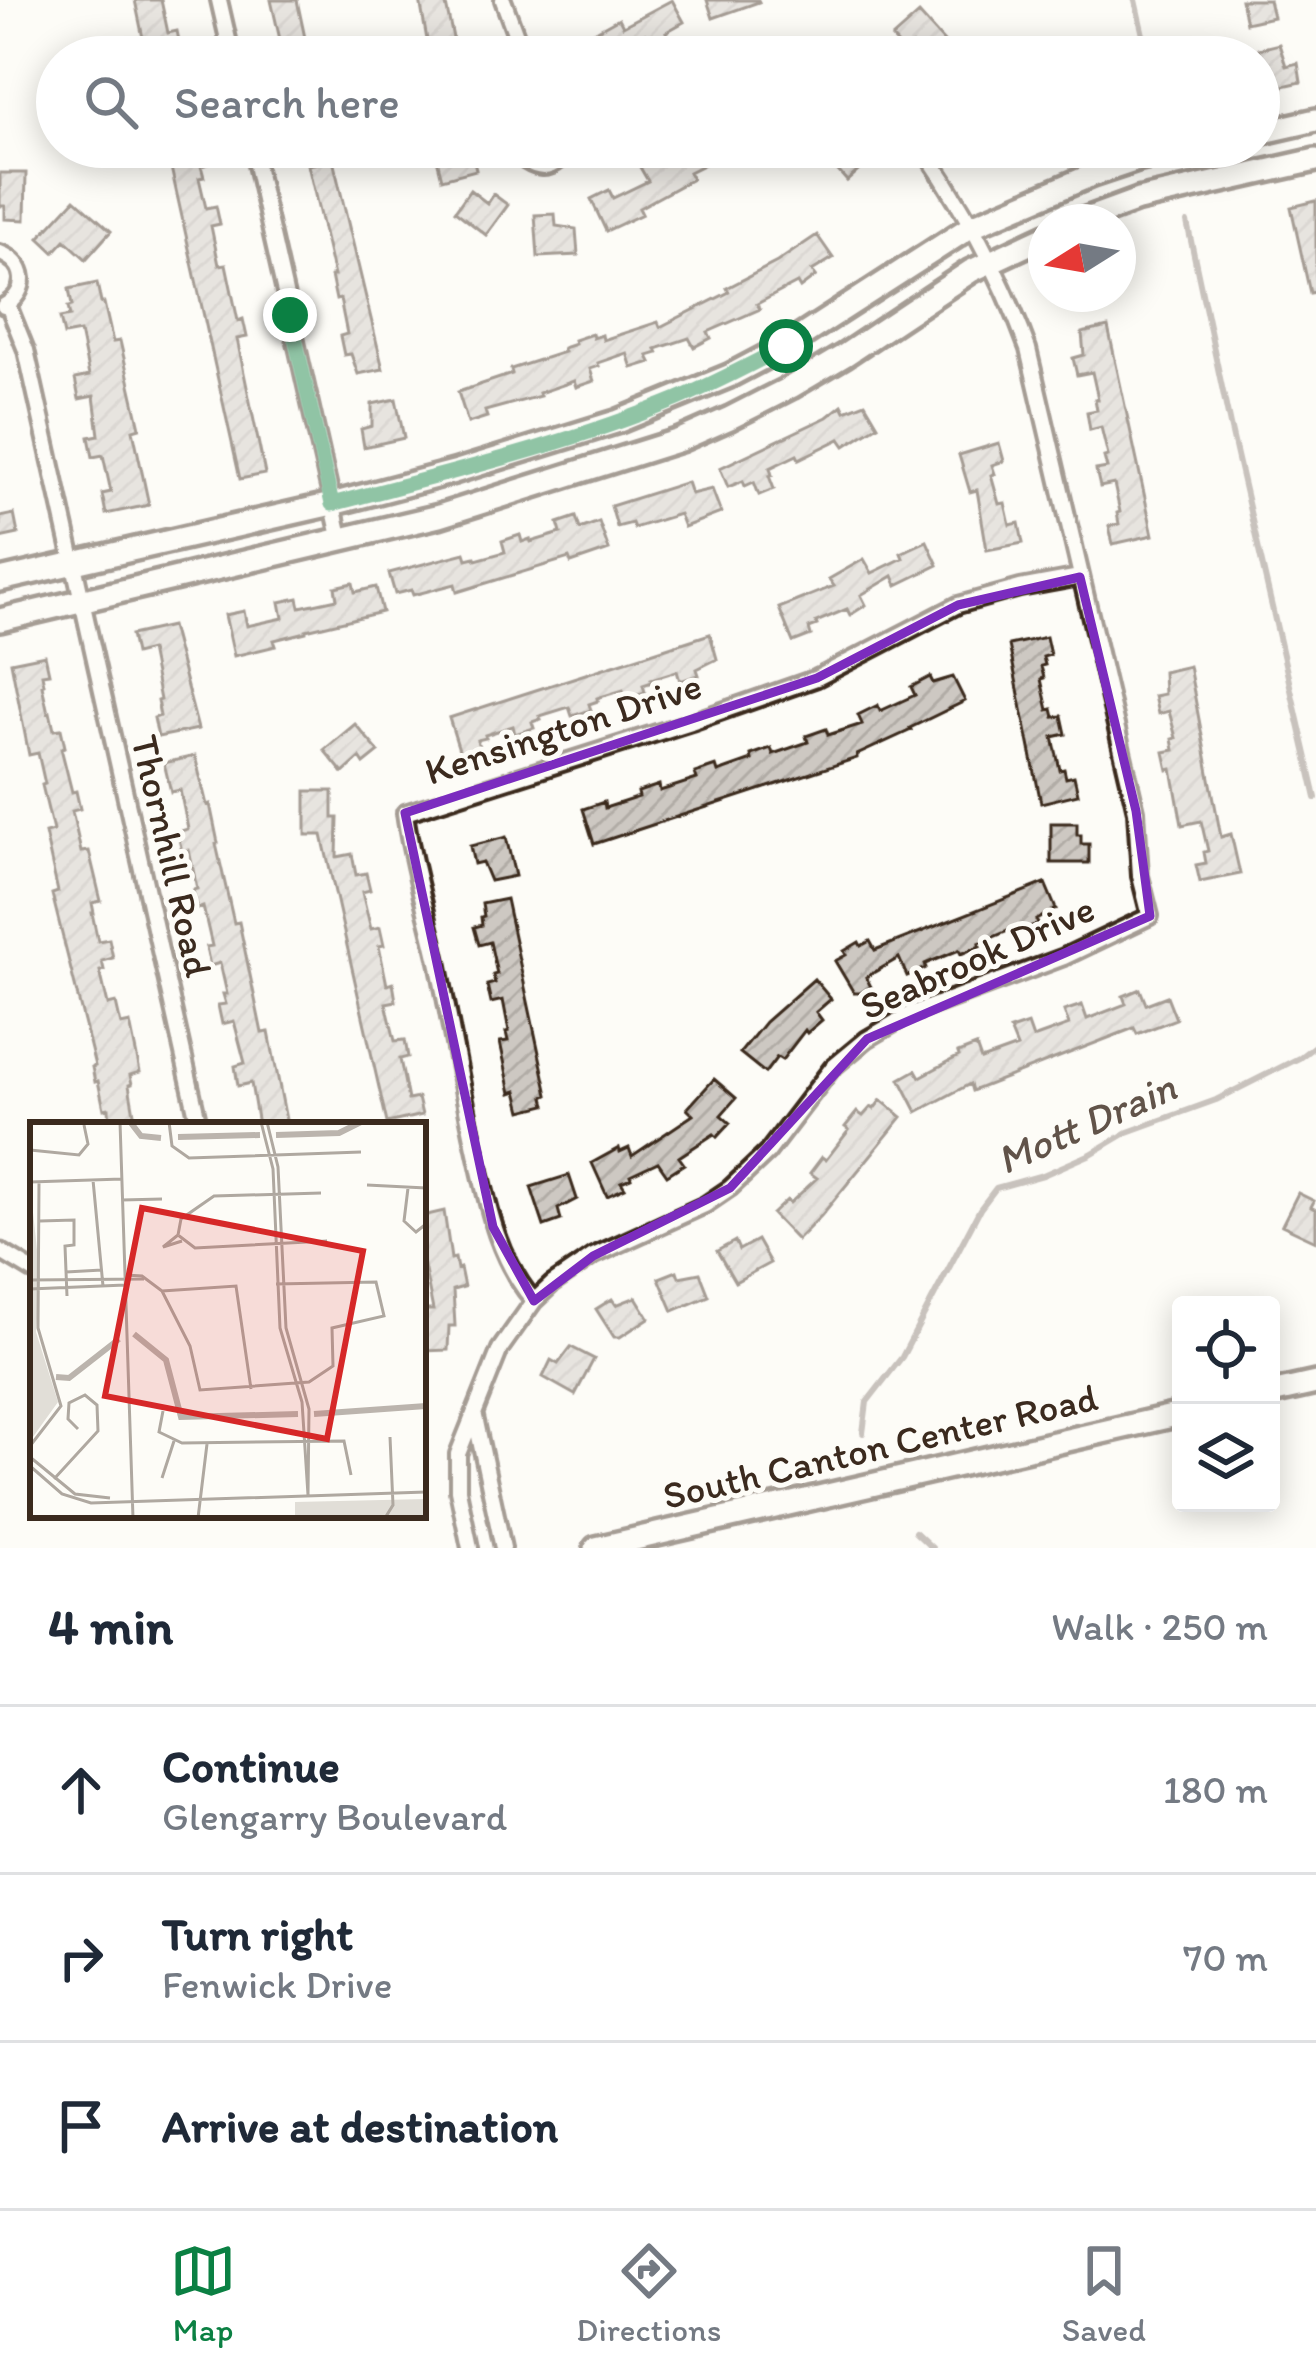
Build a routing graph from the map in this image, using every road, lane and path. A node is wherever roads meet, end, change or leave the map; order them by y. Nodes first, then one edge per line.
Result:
1 (219, 0) edge
2 (503, 0) edge
3 (227, 36) edge
4 (516, 36) edge
5 (1316, 121) edge
6 (1280, 129) edge
7 (1316, 160) edge
8 (257, 168) edge
9 (936, 168) edge
10 (1117, 168) edge
11 (1127, 204) edge
12 (972, 226) junction
13 (1028, 244) edge
14 (0, 253) edge
15 (991, 261) junction
16 (4, 306) edge
17 (773, 353) junction
18 (791, 387) junction
19 (554, 441) junction
20 (566, 477) junction
21 (332, 504) junction
22 (341, 542) junction
23 (72, 563) junction
24 (1080, 577) junction
25 (0, 580) edge
26 (81, 601) junction
27 (0, 620) edge
28 (198, 1122) edge
29 (0, 1251) edge
30 (30, 1269) edge
31 (534, 1301) junction
32 (1316, 1383) edge
33 (1280, 1392) edge
34 (1172, 1416) edge
35 (475, 1417) junction
36 (470, 1548) edge
37 (502, 1548) edge
38 (596, 1548) edge

1 - 3 street
2 - 4 street
5 - 6 street
7 - 11 street
8 - 21 street
9 - 12 street, Seabrook Drive
10 - 12 street
12 - 15 street, Seabrook Drive
12 - 17 street
13 - 15 street
14 - 16 street, Thornhill Road
15 - 18 street
15 - 24 street, Seabrook Drive
16 - 23 street, Thornhill Road
17 - 18 street
17 - 19 street
18 - 20 street
19 - 20 street
19 - 21 street
20 - 22 street
21 - 22 street
21 - 23 street
22 - 26 street
23 - 25 street
23 - 26 street, Thornhill Road
24 - 31 street, Seabrook Drive
24 - 31 street, Kensington Drive
26 - 27 street
26 - 28 street, Thornhill Road
29 - 30 street
31 - 35 street, Seabrook Drive
32 - 33 street
34 - 38 street, South Canton Center Road
35 - 36 street, Seabrook Drive
35 - 37 street

